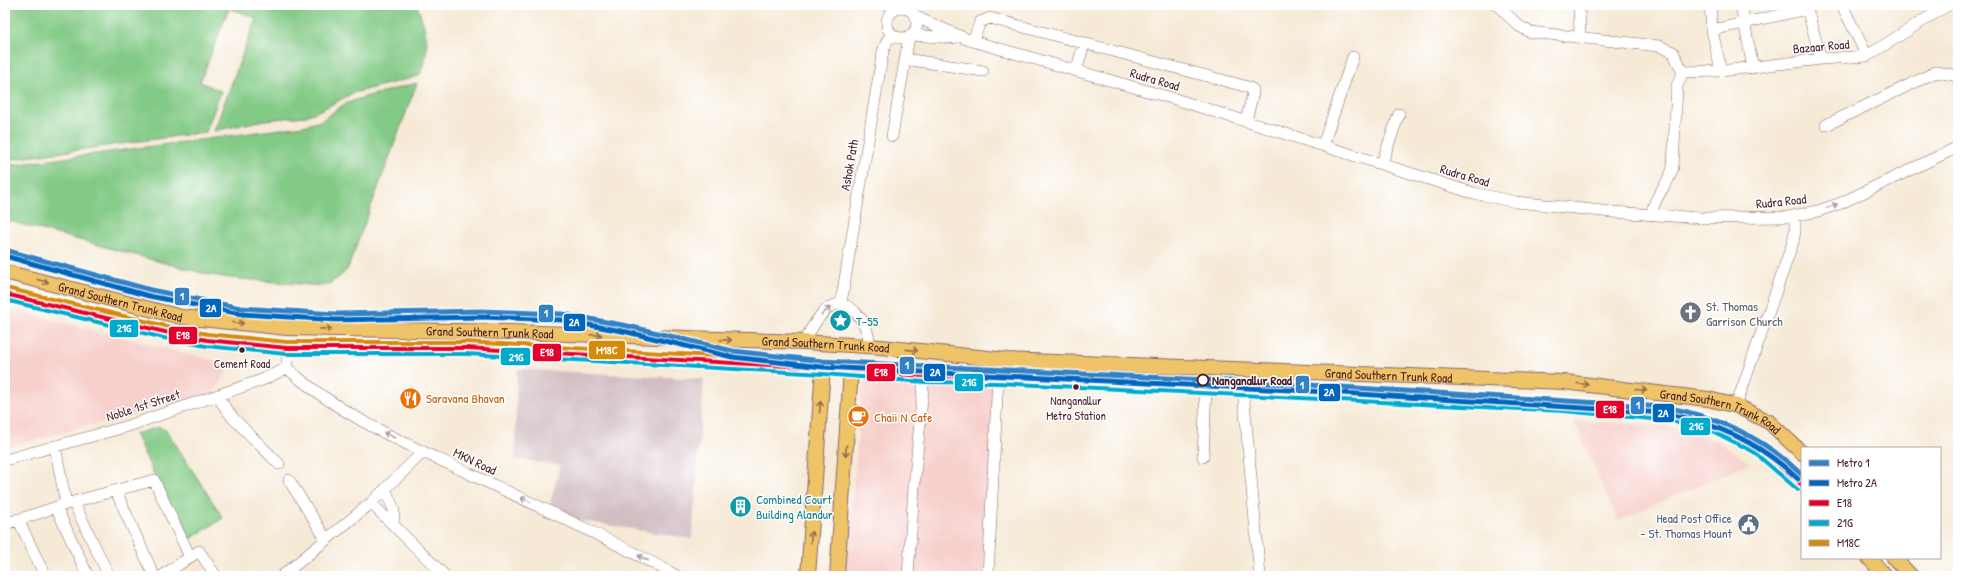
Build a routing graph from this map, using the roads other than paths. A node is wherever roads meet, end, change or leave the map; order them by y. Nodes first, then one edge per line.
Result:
1 (1497, 5) edge
2 (1580, 5) edge
3 (1710, 5) edge
4 (1741, 5) edge
5 (1842, 5) edge
6 (1948, 5) edge
7 (1806, 7) edge
8 (889, 9) edge
9 (911, 10) edge
10 (1744, 23) junction
11 (1712, 30) junction
12 (892, 35) junction
13 (910, 36) junction
14 (1580, 37) junction
15 (971, 40) junction
16 (1084, 44) junction
17 (1868, 56) junction
18 (1353, 57) dead end
19 (905, 59) junction
20 (1821, 59) junction
21 (1753, 68) junction
22 (1076, 70) junction
23 (983, 71) dead end
24 (1721, 71) junction
25 (1683, 72) junction
26 (1958, 76) edge
27 (1399, 114) dead end
28 (1246, 121) junction
29 (1826, 125) dead end
30 (892, 136) dead end
31 (1323, 145) junction
32 (1958, 147) edge
33 (1382, 163) junction
34 (1652, 215) junction
35 (1795, 216) junction
36 (5, 272) edge
37 (5, 294) edge
38 (841, 303) junction
39 (181, 317) junction
40 (287, 328) junction
41 (180, 335) junction
42 (804, 342) junction
43 (870, 346) junction
44 (288, 348) junction
45 (287, 368) junction
46 (823, 368) junction
47 (851, 370) junction
48 (924, 376) junction
49 (998, 377) junction
50 (1602, 386) junction
51 (1206, 388) junction
52 (1243, 390) junction
53 (217, 396) junction
54 (1736, 406) junction
55 (1601, 408) junction
56 (56, 446) junction
57 (424, 452) junction
58 (1801, 452) edge
59 (1203, 457) dead end
60 (5, 460) edge
61 (279, 464) dead end
62 (289, 480) dead end
63 (1801, 484) edge
64 (385, 489) junction
65 (116, 491) junction
66 (370, 503) junction
67 (66, 505) junction
68 (18, 519) junction
69 (5, 524) edge
70 (393, 525) junction
71 (326, 540) junction
72 (190, 558) junction
73 (1869, 559) edge
74 (1895, 559) edge
75 (45, 576) edge
76 (88, 576) edge
77 (109, 576) edge
78 (154, 576) edge
79 (162, 576) edge
80 (216, 576) edge
81 (282, 576) edge
82 (445, 576) edge
83 (677, 576) edge
84 (808, 576) edge
85 (837, 576) edge
86 (908, 576) edge
87 (988, 576) edge
88 (1260, 576) edge
89 (1885, 576) edge
90 (1911, 576) edge

1 - 14 street
2 - 14 street
3 - 11 street
4 - 10 street
5 - 17 street
6 - 17 street, Bazaar Road
7 - 10 street
7 - 20 street
8 - 9 street
8 - 12 street
9 - 13 street
9 - 15 street, Rudra Road
10 - 11 street
10 - 21 street
11 - 24 street
12 - 13 street
12 - 38 street, Ashok Path
13 - 15 street, Rudra Road
13 - 19 street
14 - 25 street
15 - 16 street
15 - 22 street, Rudra Road
16 - 22 street
16 - 28 street
17 - 20 street, Bazaar Road
18 - 31 street
19 - 23 street
19 - 30 street
20 - 21 street, Bazaar Road
21 - 24 street, Bazaar Road
22 - 28 street, Rudra Road
24 - 25 street, Bazaar Road
25 - 34 street
26 - 29 street
27 - 33 street
28 - 31 street, Rudra Road
31 - 33 street, Rudra Road
35 -> 32 street, Rudra Road
33 - 34 street, Rudra Road
34 - 35 street, Rudra Road
35 - 54 street
36 -> 39 main road, Grand Southern Trunk Road
37 - 41 main road, Grand Southern Trunk Road
42 -> 38 street
38 - 43 street
39 -> 40 main road, Grand Southern Trunk Road
39 - 41 main road
40 -> 42 main road, Grand Southern Trunk Road
40 - 44 main road
41 - 44 main road, Grand Southern Trunk Road
42 - 43 main road, Grand Southern Trunk Road
43 -> 50 main road, Grand Southern Trunk Road
44 - 45 street
44 - 46 main road, Grand Southern Trunk Road
45 - 53 street, Noble 1st Street
57 -> 45 street, MKN Road
46 - 47 main road, Grand Southern Trunk Road
84 -> 46 main road
47 - 48 main road, Grand Southern Trunk Road
47 -> 85 main road
48 - 49 main road, Grand Southern Trunk Road
48 - 86 street
49 - 51 main road, Grand Southern Trunk Road
49 - 87 street
50 -> 54 main road, Grand Southern Trunk Road
50 - 55 main road
51 - 52 main road, Grand Southern Trunk Road
51 - 59 street
52 - 55 main road, Grand Southern Trunk Road
52 - 88 street
53 - 56 street, Noble 1st Street
53 - 61 street
54 - 58 main road, Grand Southern Trunk Road
55 - 63 main road, Grand Southern Trunk Road
56 - 60 street, Noble 1st Street
56 - 67 street
57 - 64 street
83 -> 57 street, MKN Road
62 - 71 street
64 - 66 street
64 - 70 street
65 - 67 street
65 - 72 street
65 - 78 street
66 - 70 street
66 - 71 street
67 - 68 street
67 - 76 street
67 - 77 street
68 - 69 street
68 - 75 street
70 - 82 street
71 - 81 street
72 - 79 street
72 - 80 street
73 - 89 main road
74 - 90 main road

